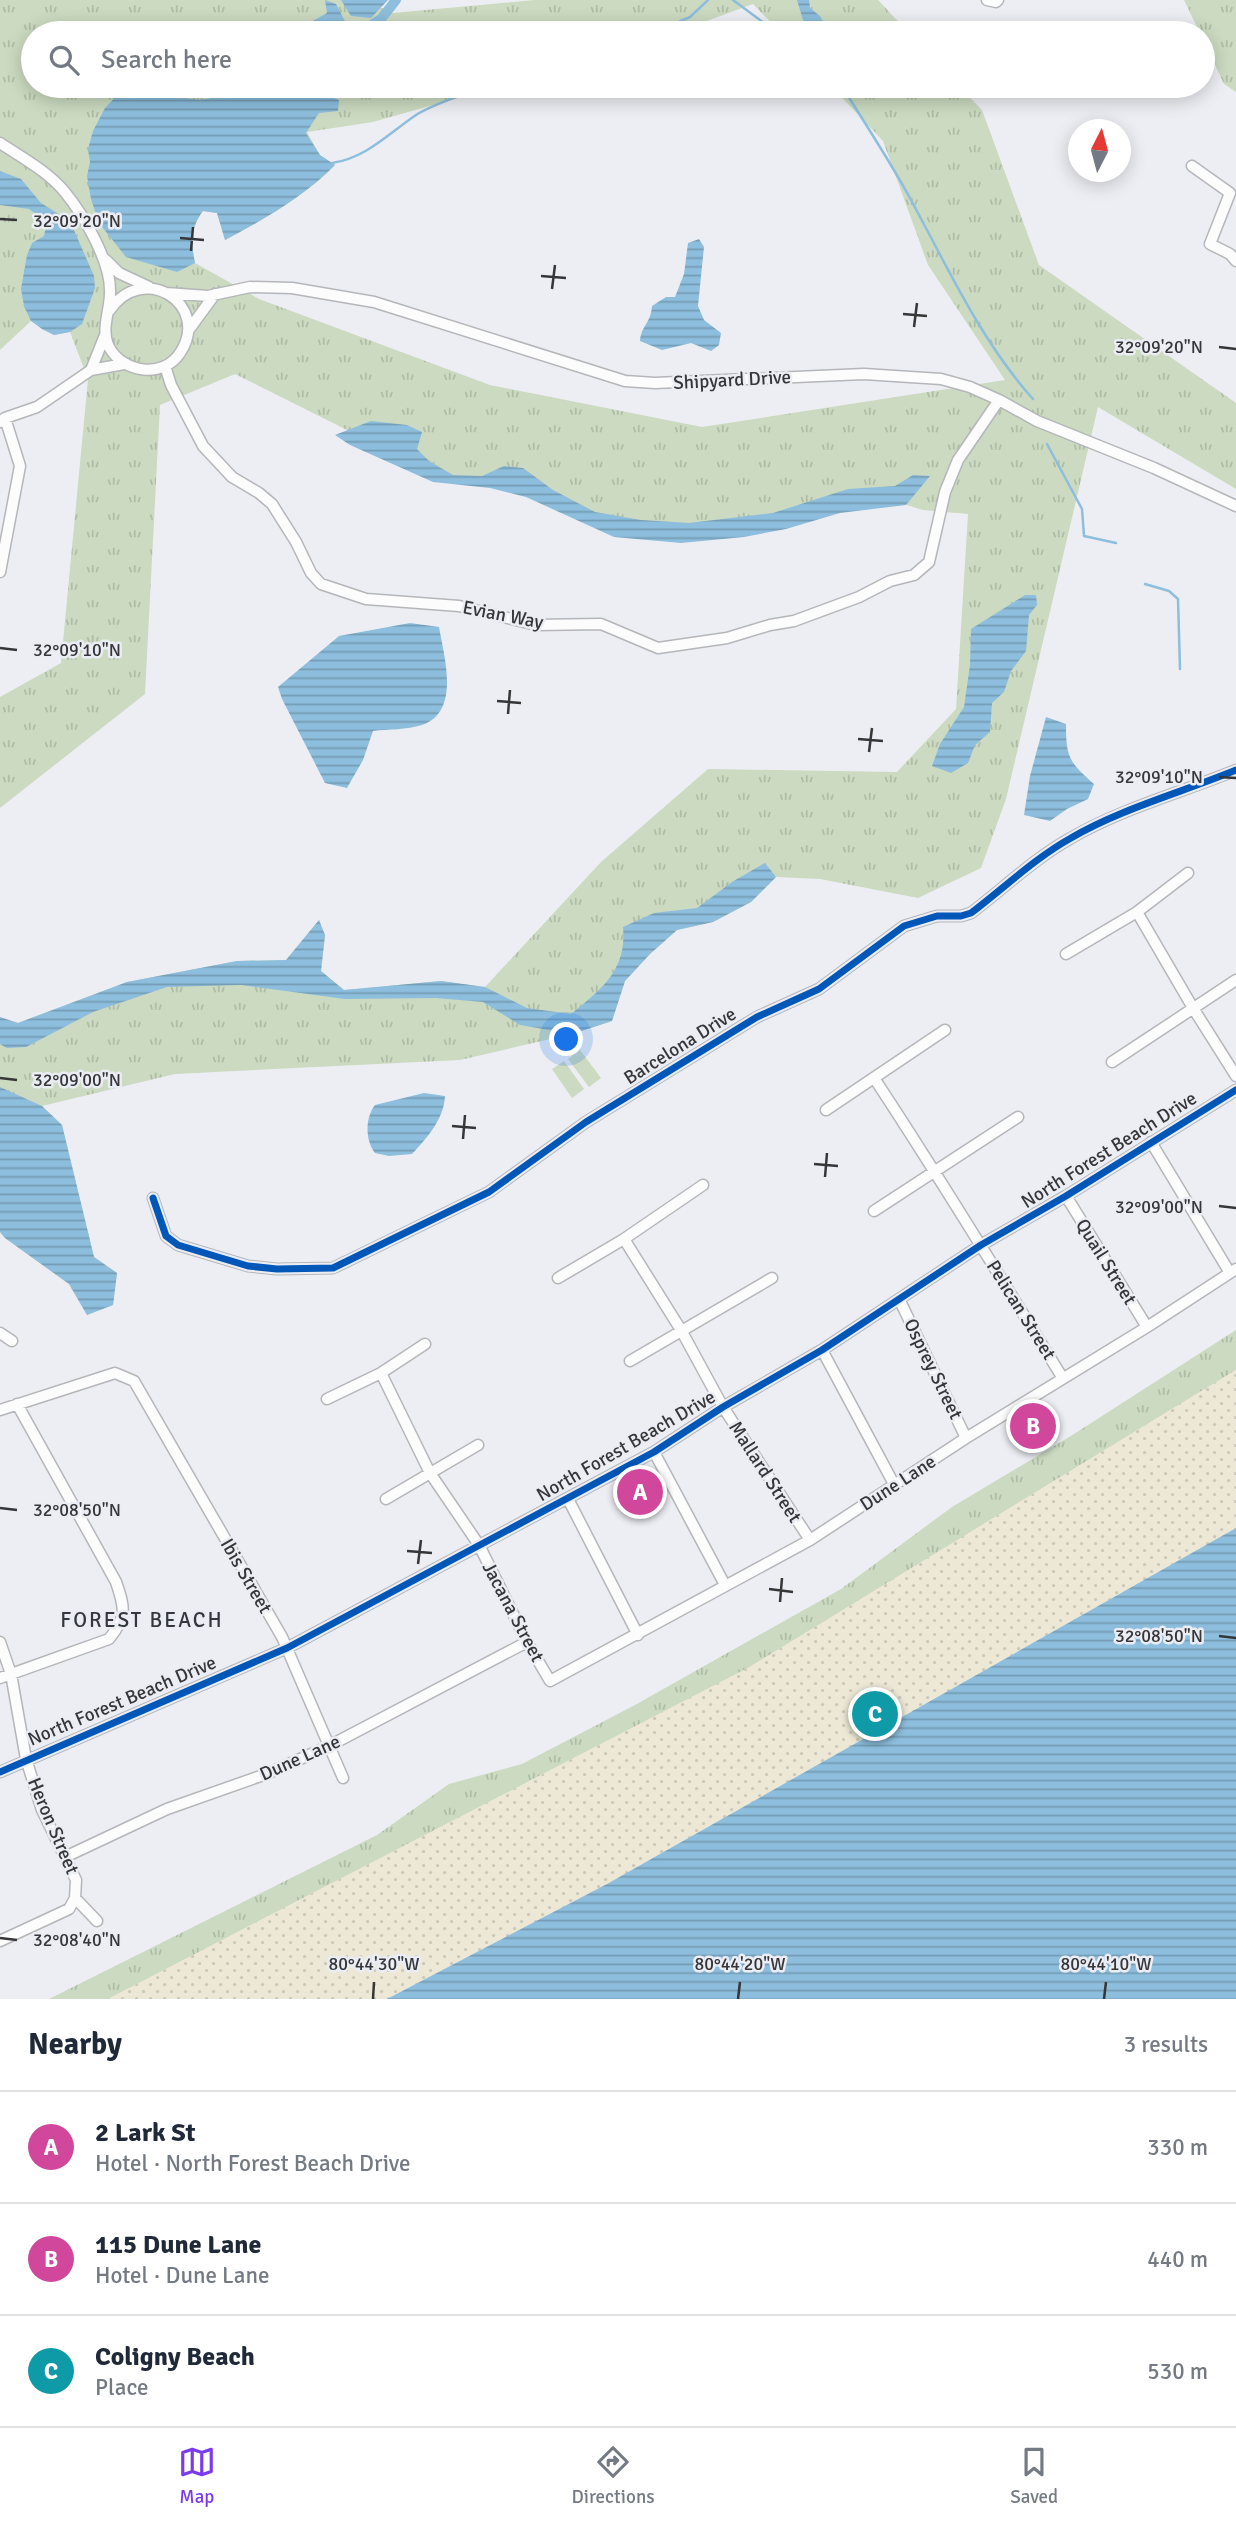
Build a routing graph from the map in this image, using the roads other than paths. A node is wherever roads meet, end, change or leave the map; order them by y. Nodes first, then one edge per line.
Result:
1 (987, 0) edge
2 (998, 0) edge
3 (0, 143) edge
4 (1192, 166) dead end
5 (105, 260) junction
6 (1236, 261) edge
7 (149, 288) junction
8 (166, 293) junction
9 (215, 294) junction
10 (109, 311) junction
11 (188, 331) junction
12 (105, 335) junction
13 (124, 364) junction
14 (165, 366) junction
15 (91, 370) junction
16 (999, 400) junction
17 (2, 420) edge
18 (1236, 506) edge
19 (0, 572) edge
20 (1236, 770) edge
21 (1188, 873) dead end
22 (1137, 912) junction
23 (1066, 954) dead end
24 (1236, 980) edge
25 (1193, 1008) junction
26 (945, 1030) dead end
27 (1112, 1062) dead end
28 (1236, 1076) edge
29 (874, 1078) junction
30 (1236, 1090) edge
31 (826, 1110) dead end
32 (1018, 1117) dead end
33 (1151, 1142) junction
34 (937, 1172) junction
35 (703, 1185) dead end
36 (1066, 1196) junction
37 (153, 1198) dead end
38 (874, 1211) dead end
39 (624, 1239) junction
40 (981, 1245) junction
41 (1233, 1271) edge
42 (558, 1278) dead end
43 (772, 1278) dead end
44 (900, 1301) junction
45 (1147, 1327) junction
46 (681, 1331) junction
47 (0, 1333) edge
48 (12, 1341) dead end
49 (425, 1344) dead end
50 (822, 1350) junction
51 (630, 1361) dead end
52 (381, 1373) junction
53 (1062, 1377) junction
54 (327, 1399) dead end
55 (16, 1404) junction
56 (723, 1408) junction
57 (0, 1410) edge
58 (966, 1438) junction
59 (478, 1445) dead end
60 (654, 1452) junction
61 (430, 1473) junction
62 (894, 1486) junction
63 (386, 1499) dead end
64 (568, 1499) junction
65 (810, 1540) junction
66 (479, 1545) junction
67 (724, 1585) junction
68 (638, 1635) junction
69 (0, 1642) edge
70 (527, 1642) junction
71 (287, 1648) junction
72 (11, 1674) junction
73 (0, 1678) edge
74 (550, 1681) joint
75 (329, 1746) junction
76 (26, 1759) junction
77 (0, 1772) edge
78 (343, 1778) dead end
79 (65, 1857) junction
80 (75, 1898) junction
81 (97, 1922) dead end
82 (0, 1941) edge

1 - 2 street
3 - 5 street
4 - 6 street
5 - 7 street
5 - 10 street
7 - 8 street
7 - 10 street
8 - 9 street, Shipyard Drive
8 - 11 street
9 - 11 street
9 - 16 street, Shipyard Drive
10 - 12 street
11 - 14 street
12 - 13 street
12 - 15 street
13 - 14 street
13 - 15 street
14 - 16 street, Evian Way
15 - 17 street
16 - 18 street, Shipyard Drive
17 - 19 street
20 - 37 street, Barcelona Drive
21 - 22 street
22 - 23 street
22 - 25 street
24 - 25 street
25 - 27 street
25 - 28 street
26 - 29 street
29 - 31 street
29 - 34 street, Pelican Street
30 - 33 street, North Forest Beach Drive
32 - 34 street
33 - 36 street, North Forest Beach Drive
33 - 41 street
34 - 38 street
34 - 40 street, Pelican Street
35 - 39 street
36 - 40 street, North Forest Beach Drive
36 - 45 street, Quail Street
39 - 42 street
39 - 46 street, Mallard Street
40 - 44 street, North Forest Beach Drive
40 - 53 street, Pelican Street
41 - 45 street, Dune Lane
43 - 46 street
44 - 50 street, North Forest Beach Drive
44 - 58 street, Osprey Street
45 - 53 street, Dune Lane
46 - 51 street
46 - 56 street, Mallard Street
47 - 48 street
49 - 52 street
50 - 56 street, North Forest Beach Drive
50 - 62 street
52 - 54 street
52 - 61 street, Jacana Street
53 - 58 street, Dune Lane
55 - 57 street
55 - 71 street, Ibis Street
55 - 72 street
56 - 60 street, North Forest Beach Drive
56 - 65 street, Mallard Street
58 - 62 street, Dune Lane
59 - 61 street
60 - 64 street, North Forest Beach Drive
60 - 67 street
61 - 63 street
61 - 66 street, Jacana Street
62 - 65 street, Dune Lane
64 - 66 street, North Forest Beach Drive
64 - 68 street
65 - 67 street, Dune Lane
66 - 70 street, Jacana Street
66 - 71 street, North Forest Beach Drive
67 - 68 street, Dune Lane
68 - 74 street, Dune Lane
69 - 72 street, Heron Street
70 - 74 street, Jacana Street
70 - 75 street, Dune Lane
71 - 75 street, Ibis Street
71 - 76 street, North Forest Beach Drive
72 - 73 street
72 - 76 street, Heron Street
75 - 78 street, Ibis Street
75 - 79 street, Dune Lane
76 - 77 street, North Forest Beach Drive
76 - 79 street, Heron Street
79 - 80 street, Heron Street
80 - 81 street, Heron Street
80 - 82 street

